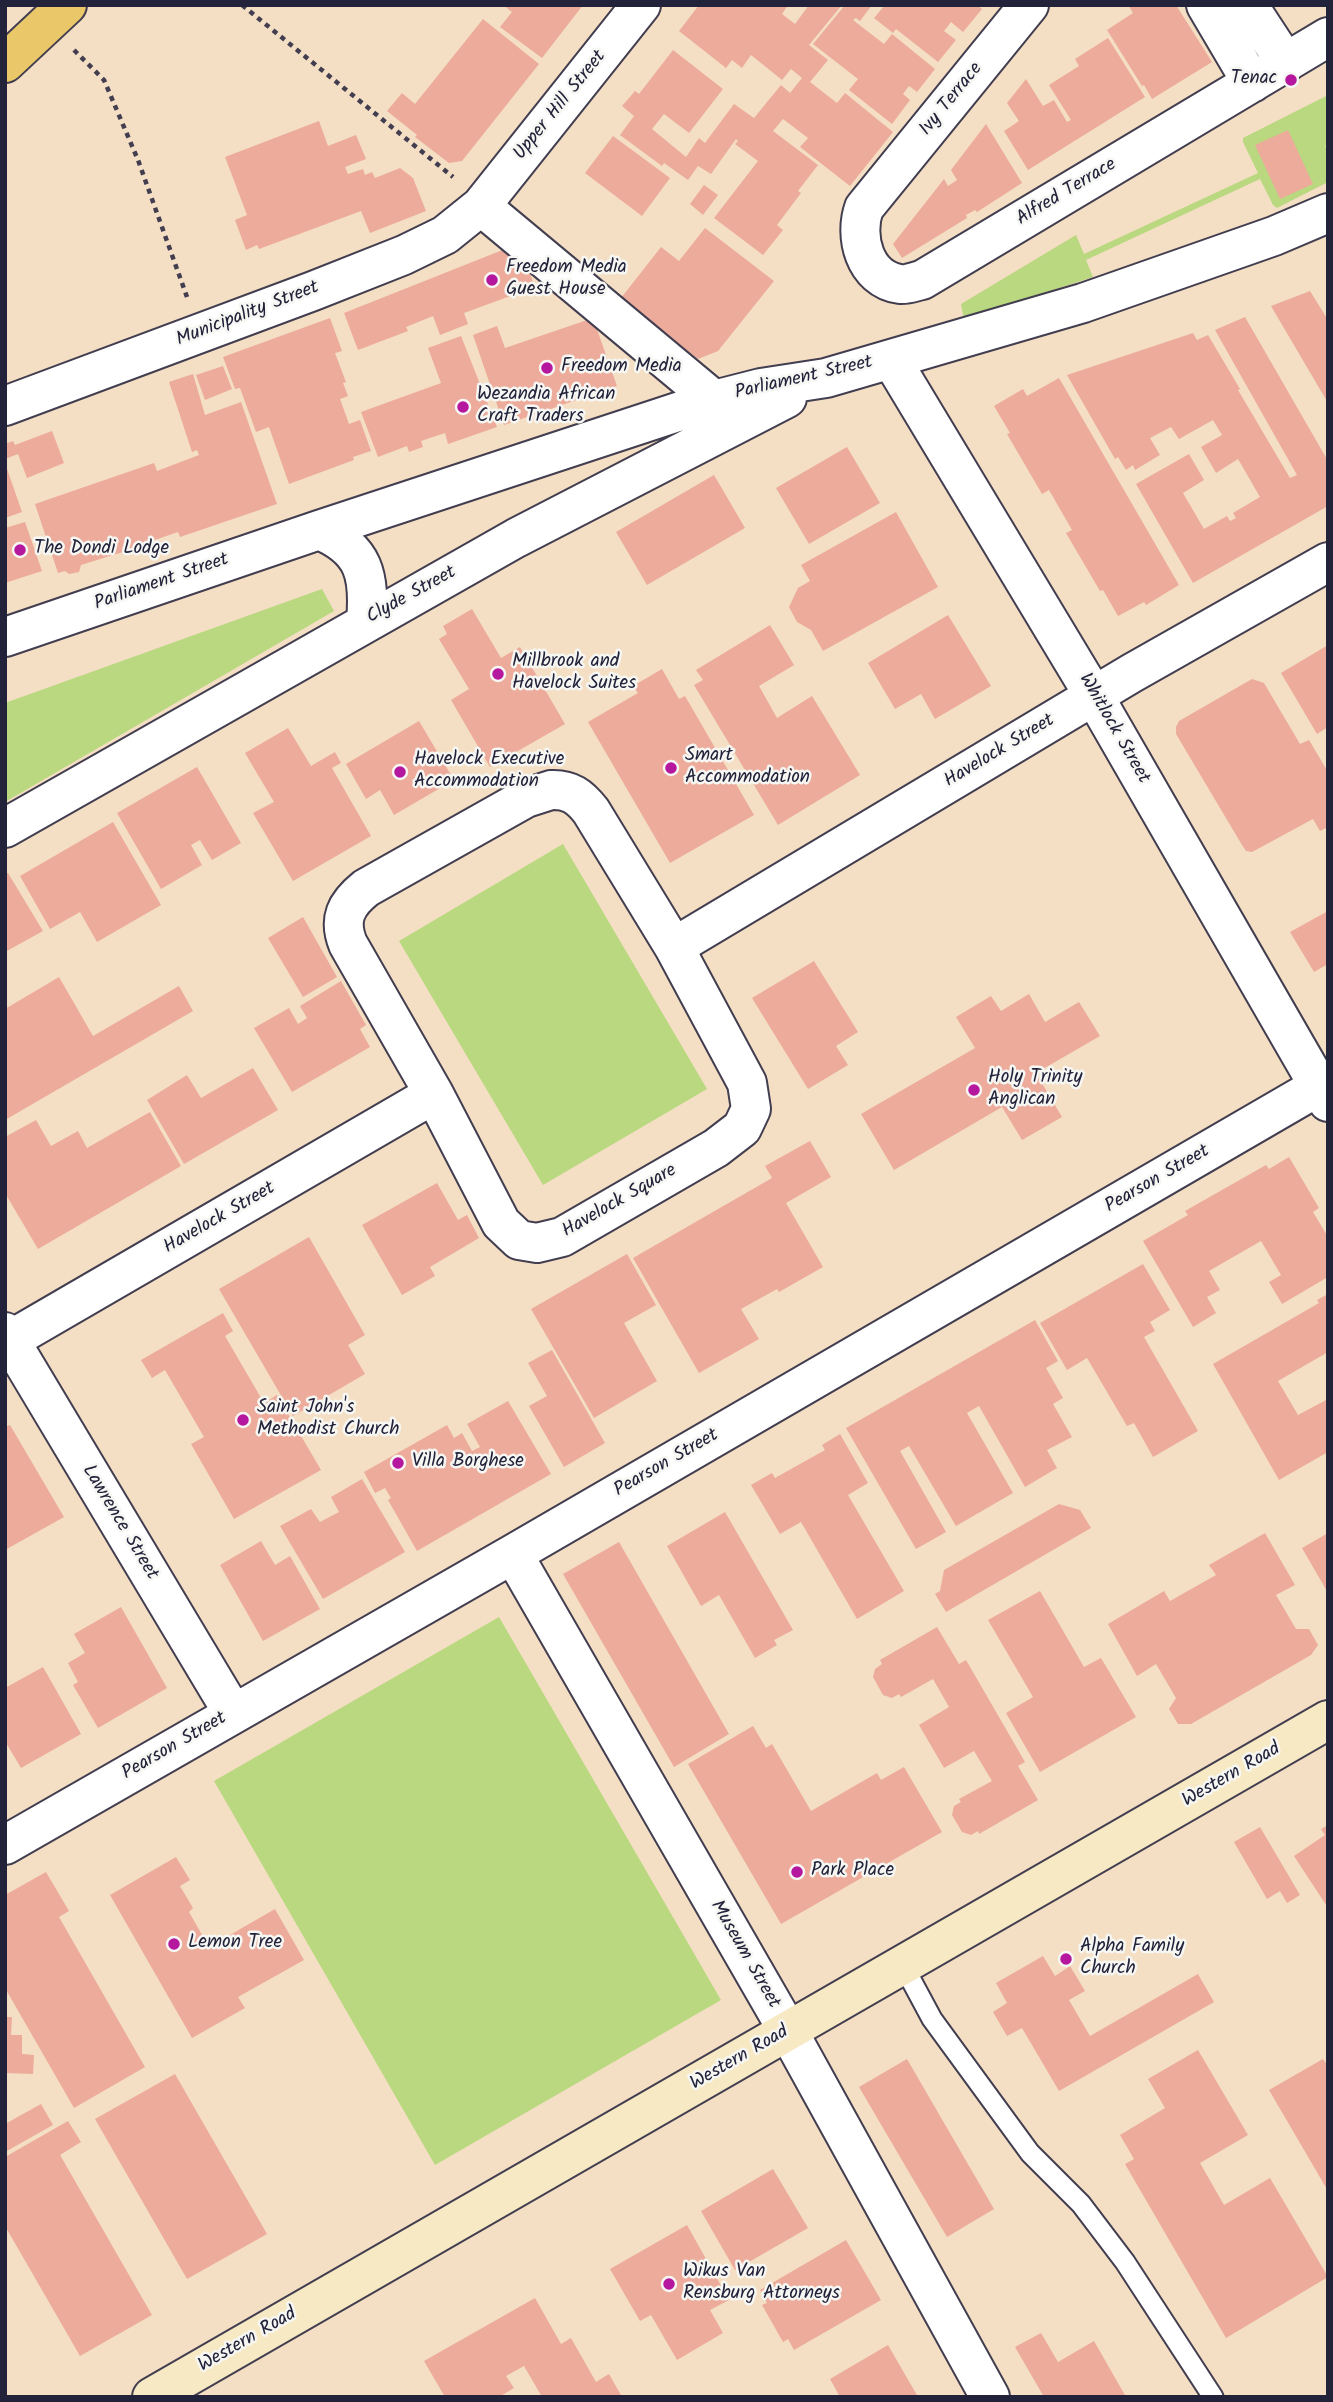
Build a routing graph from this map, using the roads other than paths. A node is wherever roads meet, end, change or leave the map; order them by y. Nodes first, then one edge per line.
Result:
1 (641, 5) edge
2 (1030, 5) edge
3 (1206, 5) edge
4 (1248, 5) edge
5 (58, 15) edge
6 (1328, 37) edge
7 (5, 63) edge
8 (1286, 63) junction
9 (1252, 82) junction
10 (874, 195) joint
11 (482, 204) junction
12 (1328, 213) edge
13 (891, 359) junction
14 (826, 378) junction
15 (714, 400) junction
16 (5, 406) edge
17 (319, 530) junction
18 (1328, 562) edge
19 (366, 622) junction
20 (5, 637) edge
21 (1094, 696) junction
22 (5, 828) edge
23 (674, 947) junction
24 (1325, 1090) edge
25 (434, 1094) junction
26 (7, 1339) edge
27 (513, 1554) junction
28 (233, 1713) junction
29 (1328, 1720) edge
30 (5, 1845) edge
31 (903, 1965) junction
32 (788, 2031) junction
33 (152, 2397) edge
34 (990, 2397) edge
35 (1213, 2397) edge

1 - 11 street, Upper Hill Street
2 - 10 street, Ivy Terrace
3 - 9 street
4 - 8 street
5 - 7 main road
6 - 8 street, Alfred Terrace
8 - 9 street, Alfred Terrace
9 - 10 street, Alfred Terrace
11 - 15 street
11 - 16 street, Municipality Street
12 - 13 street, Parliament Street
13 - 14 street, Parliament Street
13 - 21 street, Whitlock Street
14 - 15 street, Parliament Street
14 - 19 street, Clyde Street
15 - 17 street, Parliament Street
17 - 19 street
17 - 20 street, Parliament Street
18 - 21 street, Havelock Street
19 - 22 street, Clyde Street
21 - 23 street, Havelock Street
21 - 24 street, Whitlock Street
23 - 25 street, Havelock Square
23 - 25 street, Havelock Square
24 - 27 street, Pearson Street
25 - 26 street, Havelock Street
26 - 28 street, Lawrence Street
27 - 28 street, Pearson Street
27 - 32 street, Museum Street
28 - 30 street, Pearson Street
29 - 31 street, Western Road
31 - 32 street, Western Road
31 - 35 lane
32 - 33 street, Western Road
32 - 34 street, Museum Street

